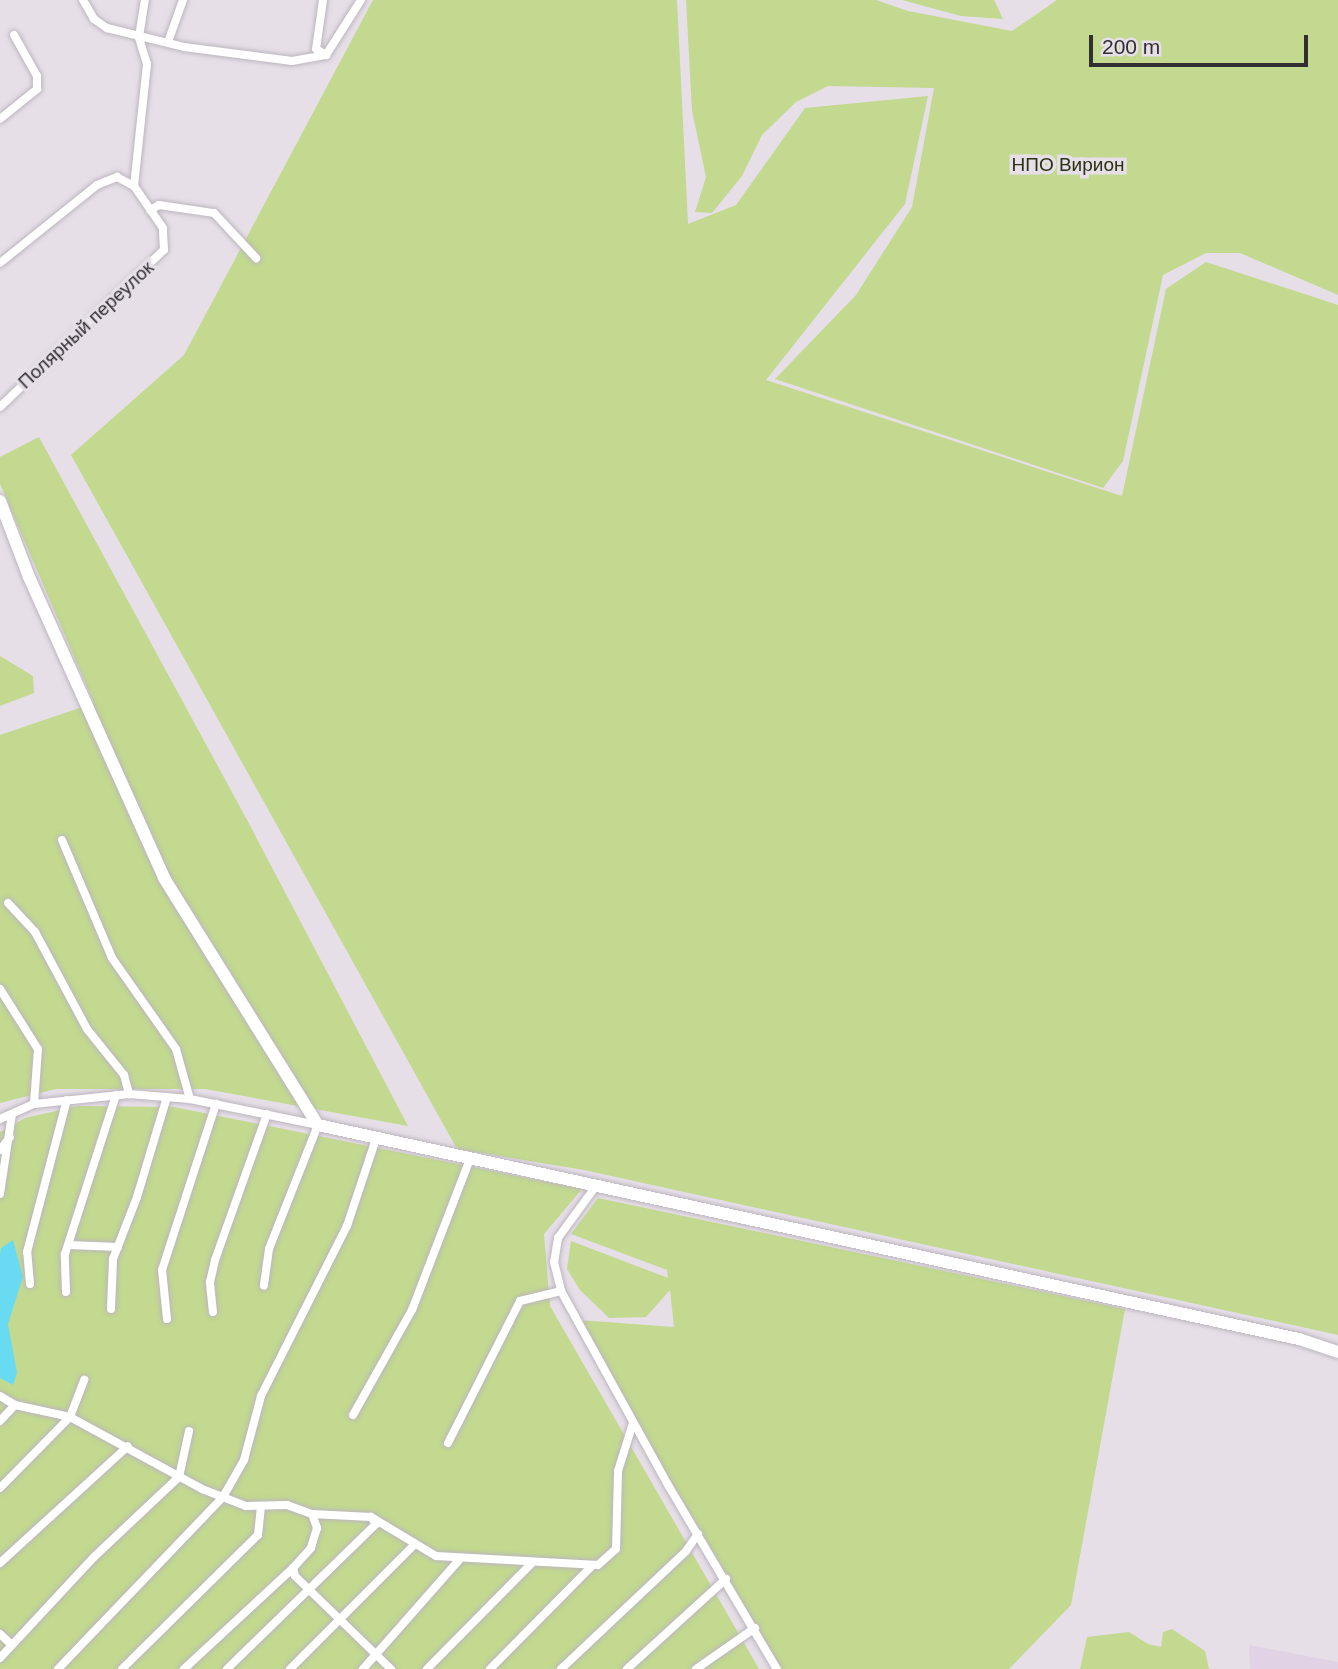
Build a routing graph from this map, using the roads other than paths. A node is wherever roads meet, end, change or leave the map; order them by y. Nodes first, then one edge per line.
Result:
1 (83, 0) edge
2 (145, 0) edge
3 (183, 0) edge
4 (323, 0) edge
5 (361, 0) edge
6 (14, 35) dead end
7 (139, 37) junction
8 (168, 42) junction
9 (326, 55) junction
10 (0, 119) edge
11 (134, 186) junction
12 (150, 210) junction
13 (257, 258) dead end
14 (0, 263) edge
15 (0, 407) edge
16 (0, 501) edge
17 (62, 840) dead end
18 (8, 903) dead end
19 (0, 989) edge
20 (130, 1094) junction
21 (116, 1095) junction
22 (167, 1097) junction
23 (190, 1099) junction
24 (67, 1100) junction
25 (34, 1104) junction
26 (216, 1104) junction
27 (12, 1114) junction
28 (267, 1114) junction
29 (0, 1119) edge
30 (318, 1125) junction
31 (10, 1137) junction
32 (376, 1139) junction
33 (0, 1150) edge
34 (470, 1159) junction
35 (596, 1186) junction
36 (0, 1194) edge
37 (69, 1245) junction
38 (118, 1247) junction
39 (30, 1283) dead end
40 (264, 1286) dead end
41 (561, 1291) junction
42 (66, 1292) dead end
43 (111, 1309) dead end
44 (213, 1312) dead end
45 (167, 1319) dead end
46 (1338, 1352) edge
47 (84, 1380) dead end
48 (0, 1396) edge
49 (15, 1405) junction
50 (354, 1415) dead end
51 (70, 1417) junction
52 (0, 1421) edge
53 (633, 1423) junction
54 (189, 1432) dead end
55 (448, 1443) dead end
56 (128, 1446) junction
57 (179, 1477) junction
58 (0, 1488) edge
59 (223, 1497) junction
60 (261, 1506) junction
61 (312, 1514) junction
62 (371, 1517) junction
63 (698, 1534) junction
64 (414, 1545) junction
65 (459, 1560) junction
66 (0, 1563) edge
67 (531, 1563) junction
68 (593, 1564) junction
69 (293, 1568) junction
70 (726, 1579) junction
71 (310, 1593) junction
72 (342, 1620) junction
73 (755, 1628) junction
74 (0, 1634) edge
75 (12, 1645) junction
76 (378, 1656) junction
77 (0, 1658) edge
78 (58, 1669) edge
79 (122, 1669) edge
80 (184, 1669) edge
81 (227, 1669) edge
82 (290, 1669) edge
83 (363, 1669) edge
84 (391, 1669) edge
85 (427, 1669) edge
86 (490, 1669) edge
87 (561, 1669) edge
88 (627, 1669) edge
89 (696, 1669) edge
90 (777, 1669) edge

1 - 7 street
2 - 7 street
3 - 8 street
4 - 9 street
5 - 9 street
6 - 10 street
7 - 8 street
7 - 11 street
8 - 9 street
11 - 12 street, Полярный переулок
11 - 14 street
12 - 13 street
12 - 15 street, Полярный переулок
16 - 30 street
17 - 23 street
18 - 20 street
19 - 25 street
20 - 21 street
20 - 22 street
21 - 24 street
21 - 37 street
22 - 23 street
22 - 38 street
23 - 26 street
24 - 25 street
24 - 39 street
25 - 27 street
26 - 28 street
26 - 45 street
27 - 29 street
27 - 31 street
28 - 30 street
28 - 44 street
30 - 32 street
30 - 40 street
31 - 33 street
31 - 36 street
32 - 34 street
32 - 59 street
34 - 35 street
34 - 50 street
35 - 41 street
35 - 46 street
37 - 38 street
37 - 42 street
38 - 43 street
41 - 53 street
41 - 55 street
47 - 51 street
48 - 49 street
49 - 51 street
49 - 52 street
51 - 56 street
51 - 58 street
53 - 63 street
53 - 68 street
54 - 57 street
56 - 57 street
56 - 66 street
57 - 59 street
57 - 75 street
59 - 60 street
59 - 78 street
60 - 61 street
60 - 79 street
61 - 62 street
61 - 69 street
62 - 64 street
62 - 71 street
63 - 70 street
63 - 87 street
64 - 65 street
64 - 72 street
65 - 67 street
65 - 76 street
67 - 68 street
67 - 85 street
68 - 86 street
69 - 71 street
69 - 80 street
70 - 73 street
70 - 88 street
71 - 72 street
71 - 81 street
72 - 76 street
72 - 82 street
73 - 89 street
73 - 90 street
74 - 75 street
75 - 77 street
76 - 83 street
76 - 84 street

